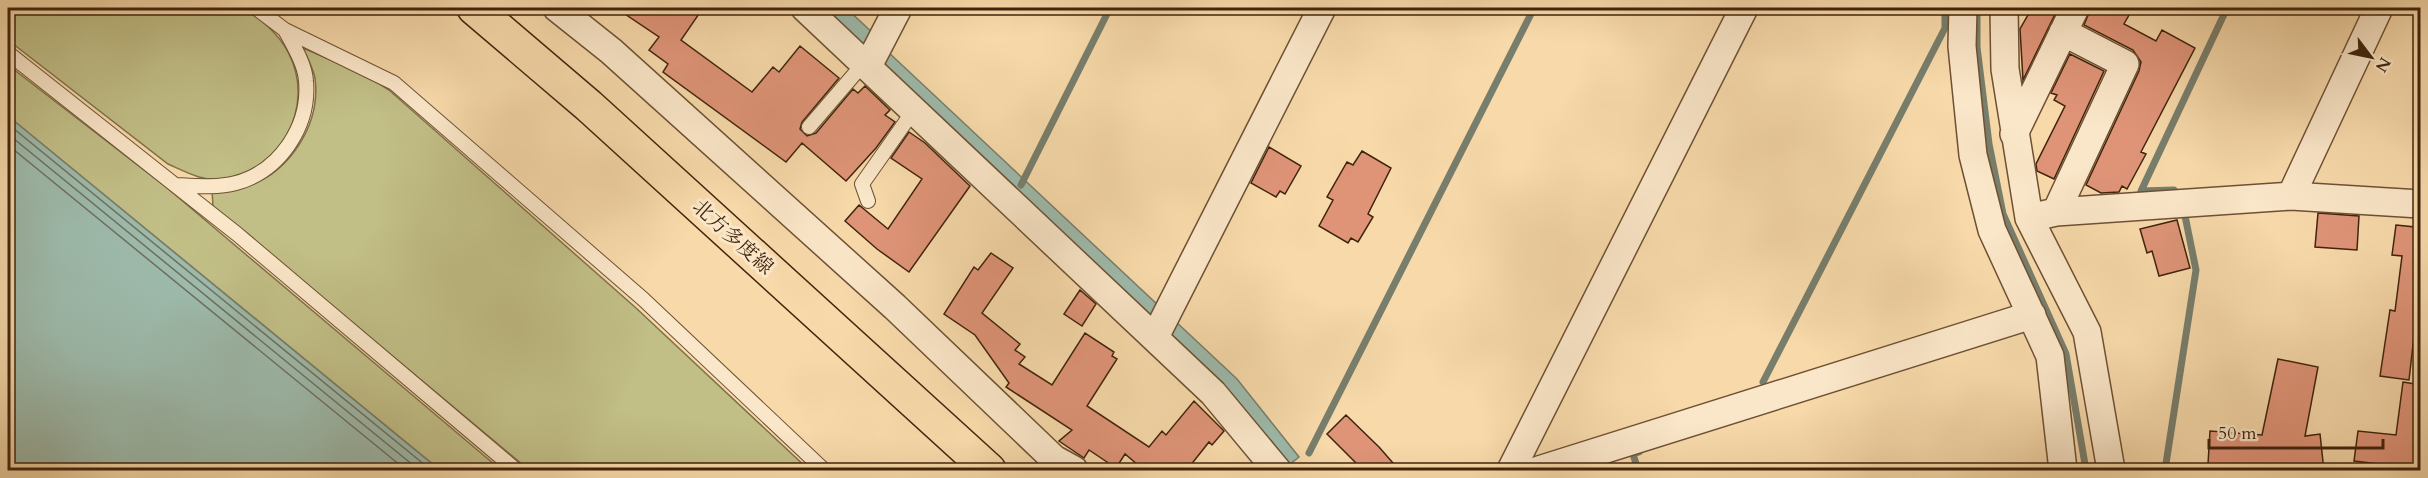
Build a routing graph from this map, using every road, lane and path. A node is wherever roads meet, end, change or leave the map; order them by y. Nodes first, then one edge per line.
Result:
1 (256, 8) edge
2 (474, 8) edge
3 (557, 8) edge
4 (805, 8) edge
5 (898, 8) edge
6 (1322, 8) edge
7 (1744, 8) edge
8 (1963, 8) edge
9 (2004, 8) edge
10 (2075, 8) edge
11 (2379, 8) edge
12 (285, 30) junction
13 (2063, 32) junction
14 (8, 53) edge
15 (866, 65) junction
16 (914, 110) junction
17 (809, 127) dead end
18 (2014, 134) junction
19 (176, 185) junction
20 (2291, 196) junction
21 (868, 201) dead end
22 (2421, 204) edge
23 (2056, 212) junction
24 (2029, 218) junction
25 (2032, 315) junction
26 (1155, 337) junction
27 (516, 471) edge
28 (824, 471) edge
29 (989, 471) edge
30 (1074, 471) edge
31 (1277, 471) edge
32 (1511, 471) edge
33 (1539, 471) edge
34 (2063, 471) edge
35 (2111, 471) edge

1 - 12 lane
2 - 29 main road, 北方多度線
3 - 30 street
4 - 15 street
5 - 15 street
6 - 26 street
7 - 32 street
8 - 25 street
9 - 18 street
10 - 13 street
11 - 20 street
12 - 19 lane
12 - 28 lane
13 - 18 street
13 - 23 street
14 - 19 lane
15 - 16 street
15 - 17 lane
16 - 21 lane
16 - 26 street
18 - 24 street
19 - 27 lane
20 - 22 street
20 - 23 street
23 - 24 street
24 - 35 street
25 - 33 street
25 - 34 street
26 - 31 street

